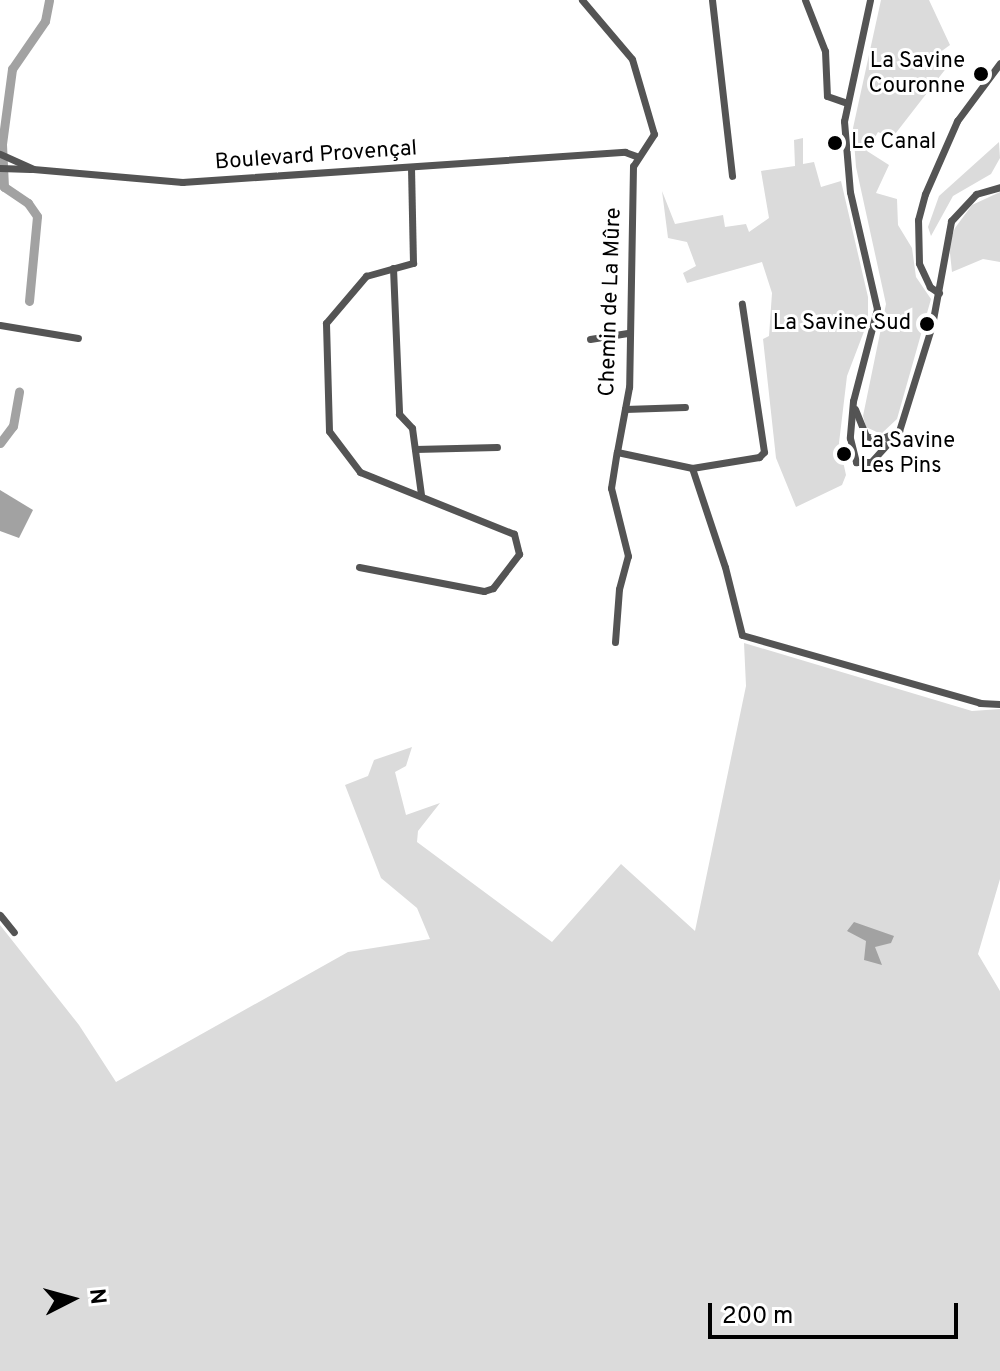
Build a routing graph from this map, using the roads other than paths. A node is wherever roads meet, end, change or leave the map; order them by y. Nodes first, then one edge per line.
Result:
1 (582, 0) edge
2 (712, 0) edge
3 (805, 0) edge
4 (870, 0) edge
5 (1000, 63) edge
6 (847, 103) junction
7 (0, 154) edge
8 (636, 156) junction
9 (0, 168) edge
10 (411, 168) junction
11 (33, 169) junction
12 (732, 176) dead end
13 (1000, 187) edge
14 (393, 268) junction
15 (939, 293) junction
16 (742, 304) dead end
17 (0, 325) edge
18 (628, 333) junction
19 (78, 338) dead end
20 (590, 339) dead end
21 (853, 401) junction
22 (685, 407) dead end
23 (625, 409) junction
24 (899, 431) junction
25 (497, 447) dead end
26 (415, 449) junction
27 (617, 452) junction
28 (692, 468) junction
29 (421, 495) junction
30 (359, 567) dead end
31 (615, 642) dead end
32 (1000, 704) edge
33 (0, 915) edge
34 (14, 932) dead end

1 - 8 street, Chemin de La Mûre
2 - 12 street
3 - 6 street
4 - 6 street
5 - 15 street
6 - 21 street
7 - 11 street, Boulevard Provençal
8 - 10 street, Boulevard Provençal
8 - 18 street, Chemin de La Mûre
9 - 11 street
10 - 11 street, Boulevard Provençal
10 - 14 street
13 - 15 street
14 - 26 street
14 - 29 street
15 - 24 street
16 - 28 street
17 - 19 street
18 - 20 street
18 - 23 street, Chemin de La Mûre
21 - 24 street
21 - 24 street
22 - 23 street
23 - 27 street, Chemin de La Mûre
25 - 26 street
26 - 29 street
27 - 28 street
27 - 31 street, Chemin de La Mûre
28 - 32 street
29 - 30 street
33 - 34 street

